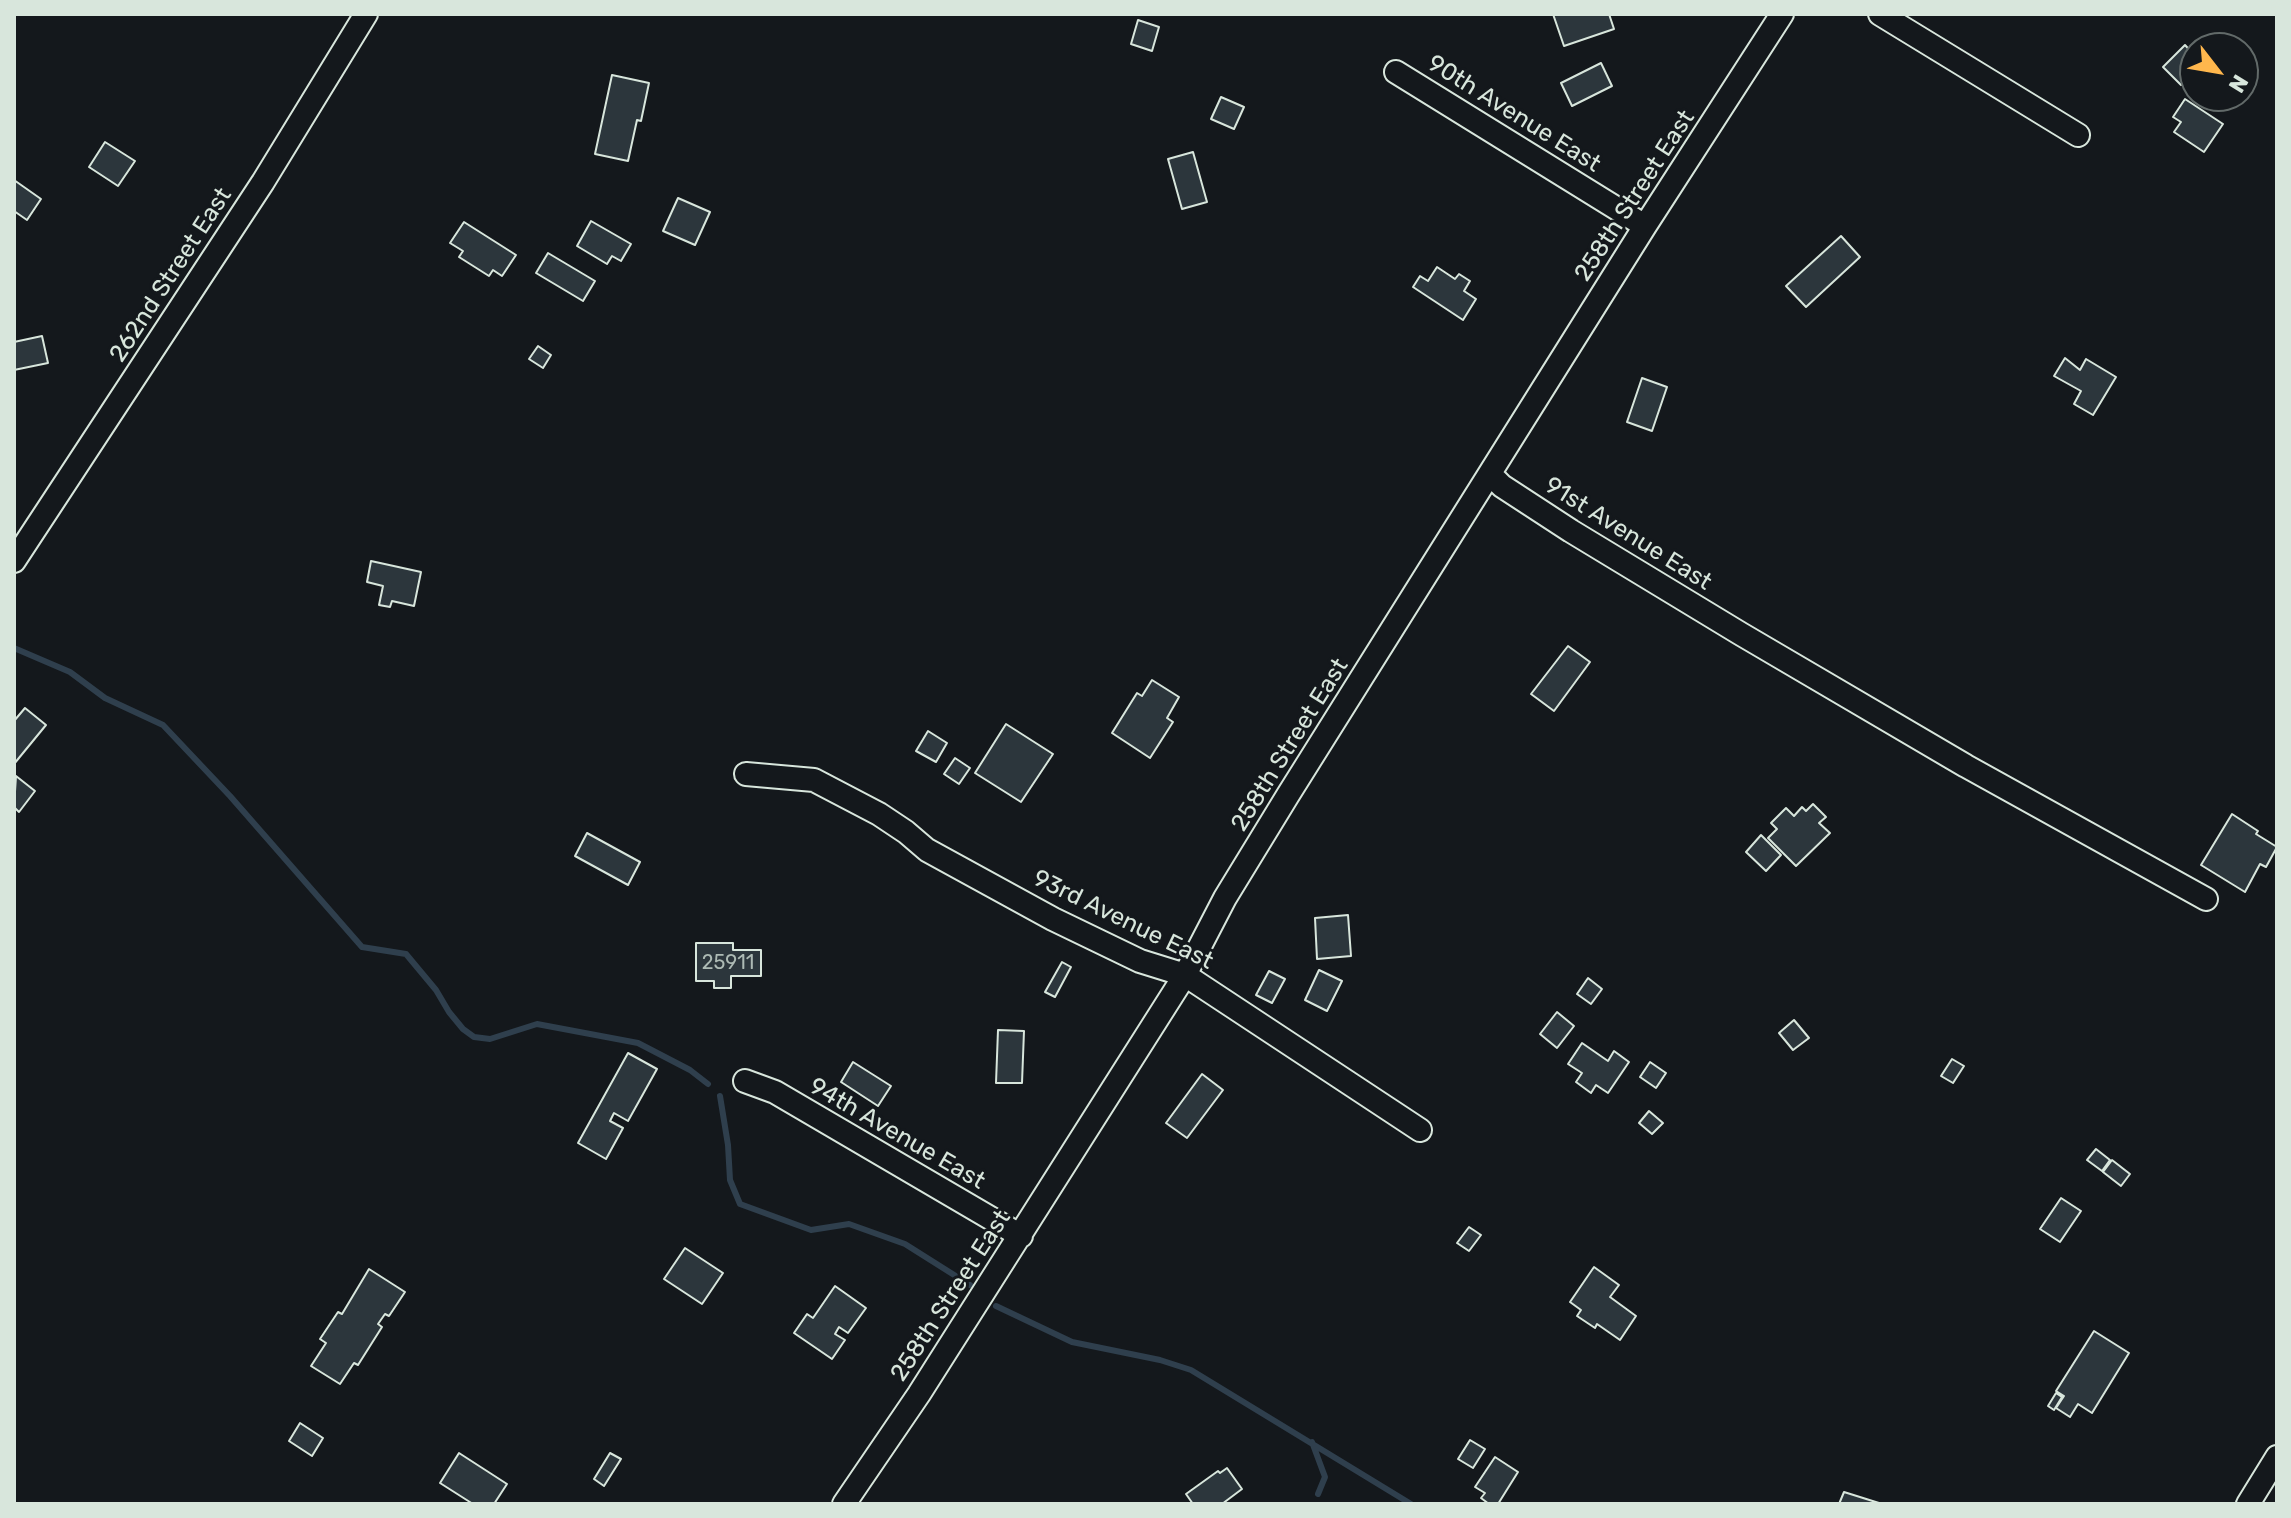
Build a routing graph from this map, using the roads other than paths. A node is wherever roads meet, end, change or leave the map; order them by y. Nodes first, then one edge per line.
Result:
1 (366, 14) edge
2 (1782, 14) edge
3 (1880, 14) edge
4 (1396, 72) dead end
5 (2078, 135) dead end
6 (1645, 226) junction
7 (1490, 474) junction
8 (14, 561) edge
9 (746, 774) dead end
10 (2206, 899) dead end
11 (1185, 975) junction
12 (745, 1081) dead end
13 (1420, 1130) dead end
14 (1021, 1236) junction
15 (2277, 1457) edge
16 (844, 1504) edge
17 (2248, 1504) edge

1 - 8 street, 262nd Street East
2 - 6 street, 258th Street East
3 - 5 street
4 - 6 street, 90th Avenue East
6 - 7 street, 258th Street East
7 - 10 street, 91st Avenue East
7 - 11 street, 258th Street East
9 - 11 street, 93rd Avenue East
11 - 13 street, 93rd Avenue East
11 - 14 street, 258th Street East
12 - 14 street, 94th Avenue East
14 - 16 street, 258th Street East
15 - 17 street

